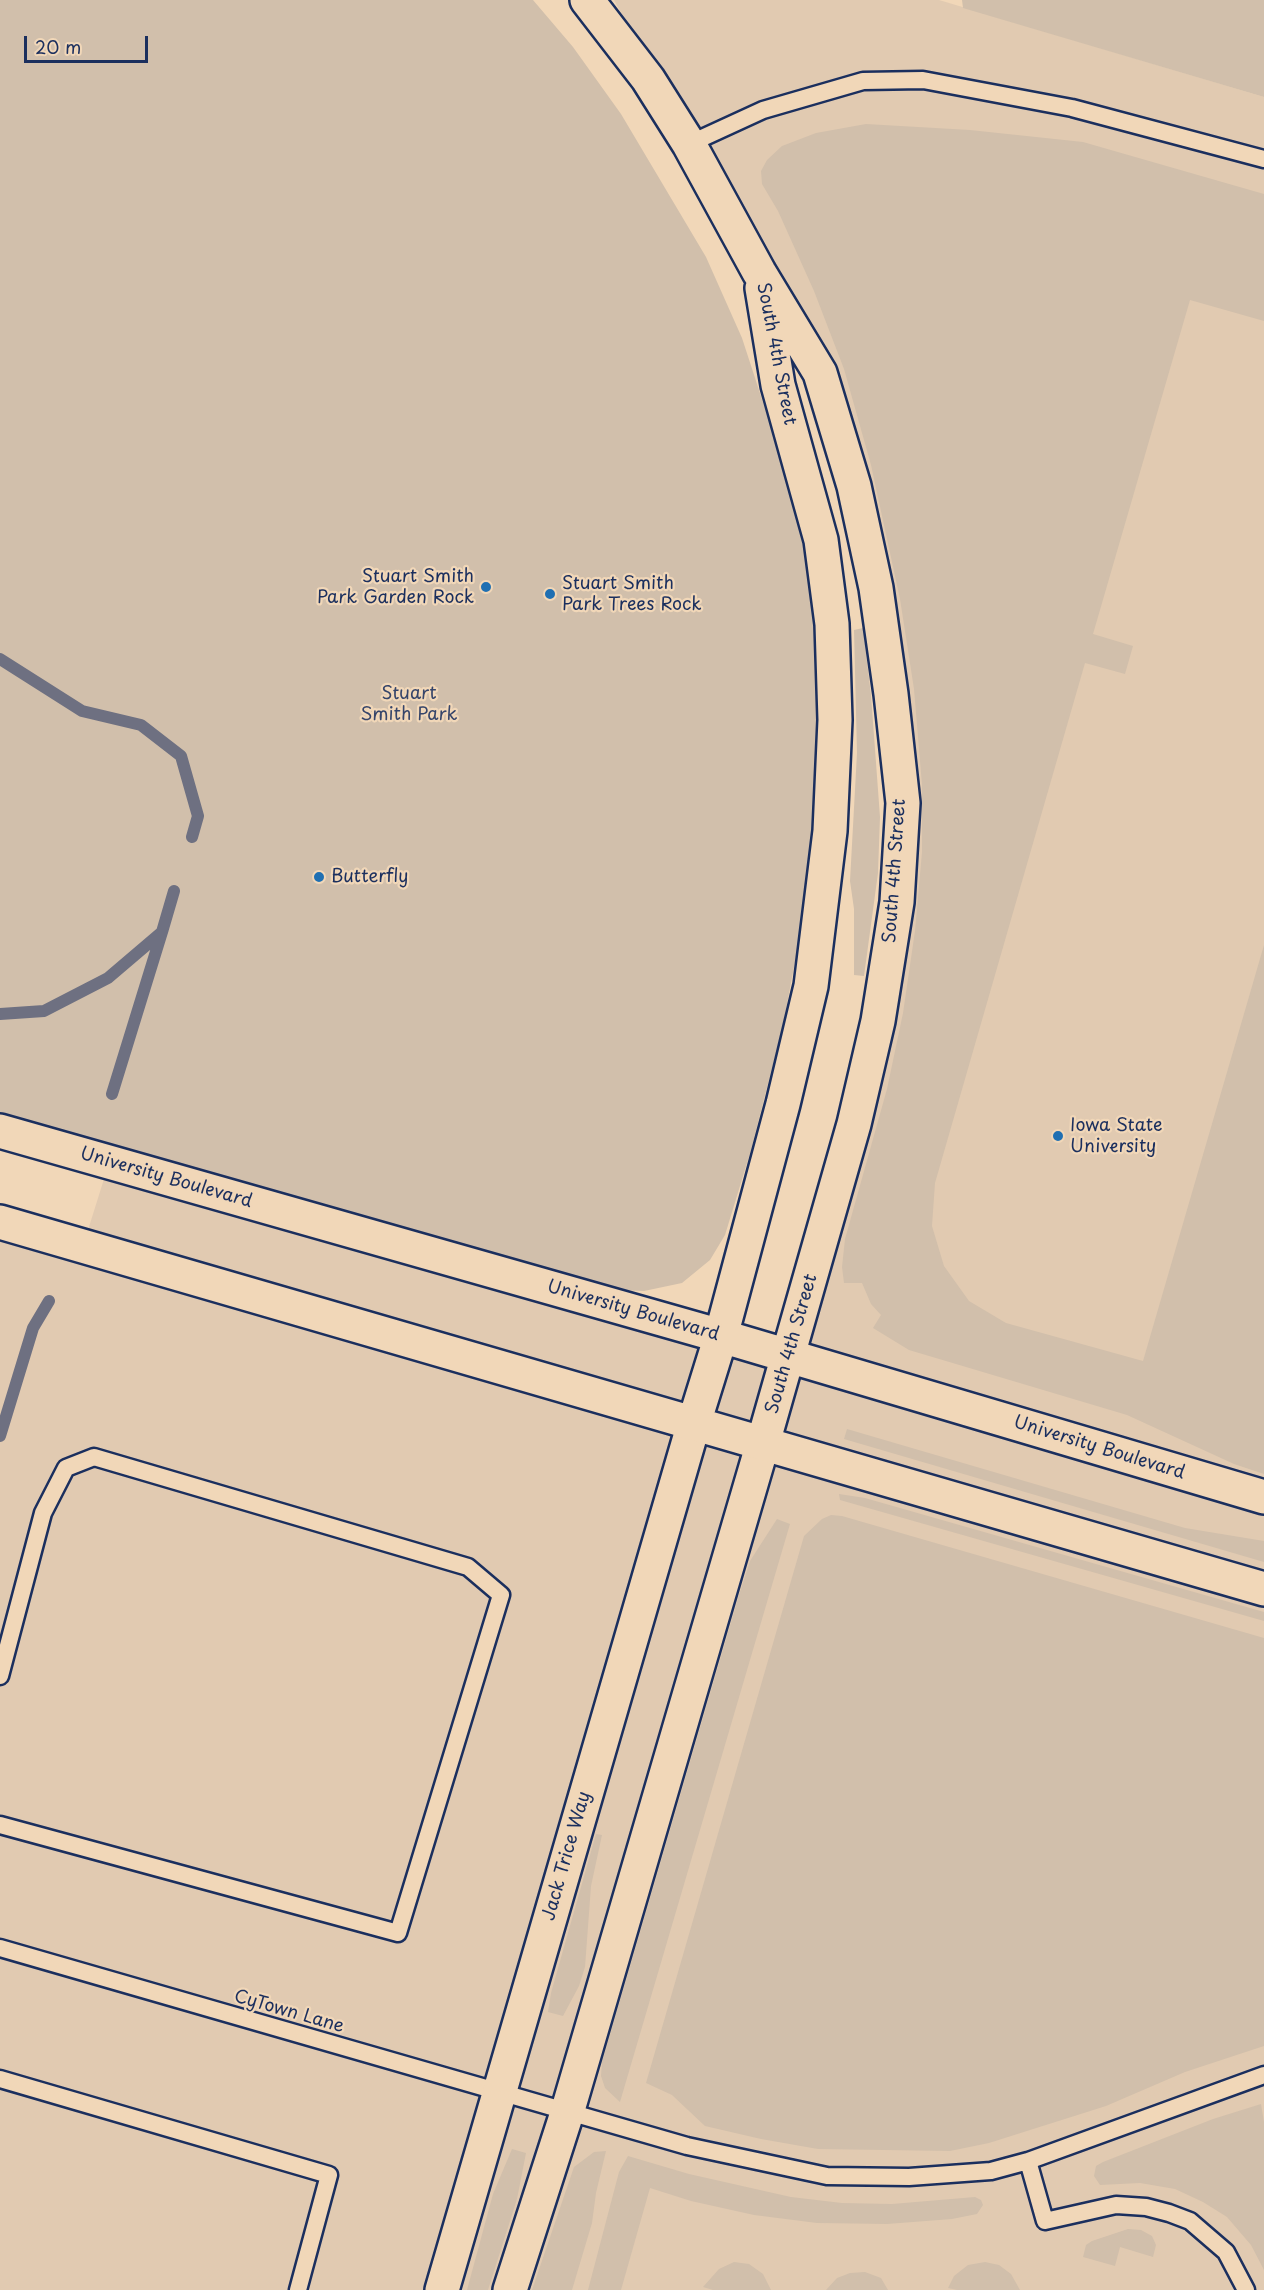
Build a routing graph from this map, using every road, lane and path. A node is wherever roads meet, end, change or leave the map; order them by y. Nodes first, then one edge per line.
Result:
1 (587, 0) edge
2 (689, 144) junction
3 (1264, 159) edge
4 (759, 272) junction
5 (0, 1131) edge
6 (0, 1222) edge
7 (721, 1336) junction
8 (790, 1356) junction
9 (694, 1423) junction
10 (763, 1443) junction
11 (1264, 1497) edge
12 (1264, 1589) edge
13 (0, 1676) edge
14 (0, 1825) edge
15 (0, 1948) edge
16 (1264, 2075) edge
17 (0, 2079) edge
18 (498, 2093) junction
19 (567, 2113) junction
20 (1028, 2161) junction
21 (298, 2290) edge
22 (442, 2290) edge
23 (510, 2290) edge
24 (1246, 2290) edge

1 - 2 main road, South 4th Street
2 - 3 lane
2 - 4 main road, South 4th Street
4 - 7 main road, South 4th Street
4 - 8 main road, South 4th Street
5 - 7 main road, University Boulevard
6 - 9 main road
7 - 8 main road, University Boulevard
7 - 9 main road, South 4th Street
8 - 10 main road, South 4th Street
8 - 11 main road, University Boulevard
9 - 10 main road
9 - 18 main road, Jack Trice Way
10 - 12 main road
10 - 19 main road
13 - 14 lane
15 - 18 lane, CyTown Lane
16 - 20 lane, CyTown Lane
17 - 21 lane
18 - 19 lane, CyTown Lane
18 - 22 main road, Jack Trice Way
19 - 20 lane, CyTown Lane
19 - 23 main road
20 - 24 lane

